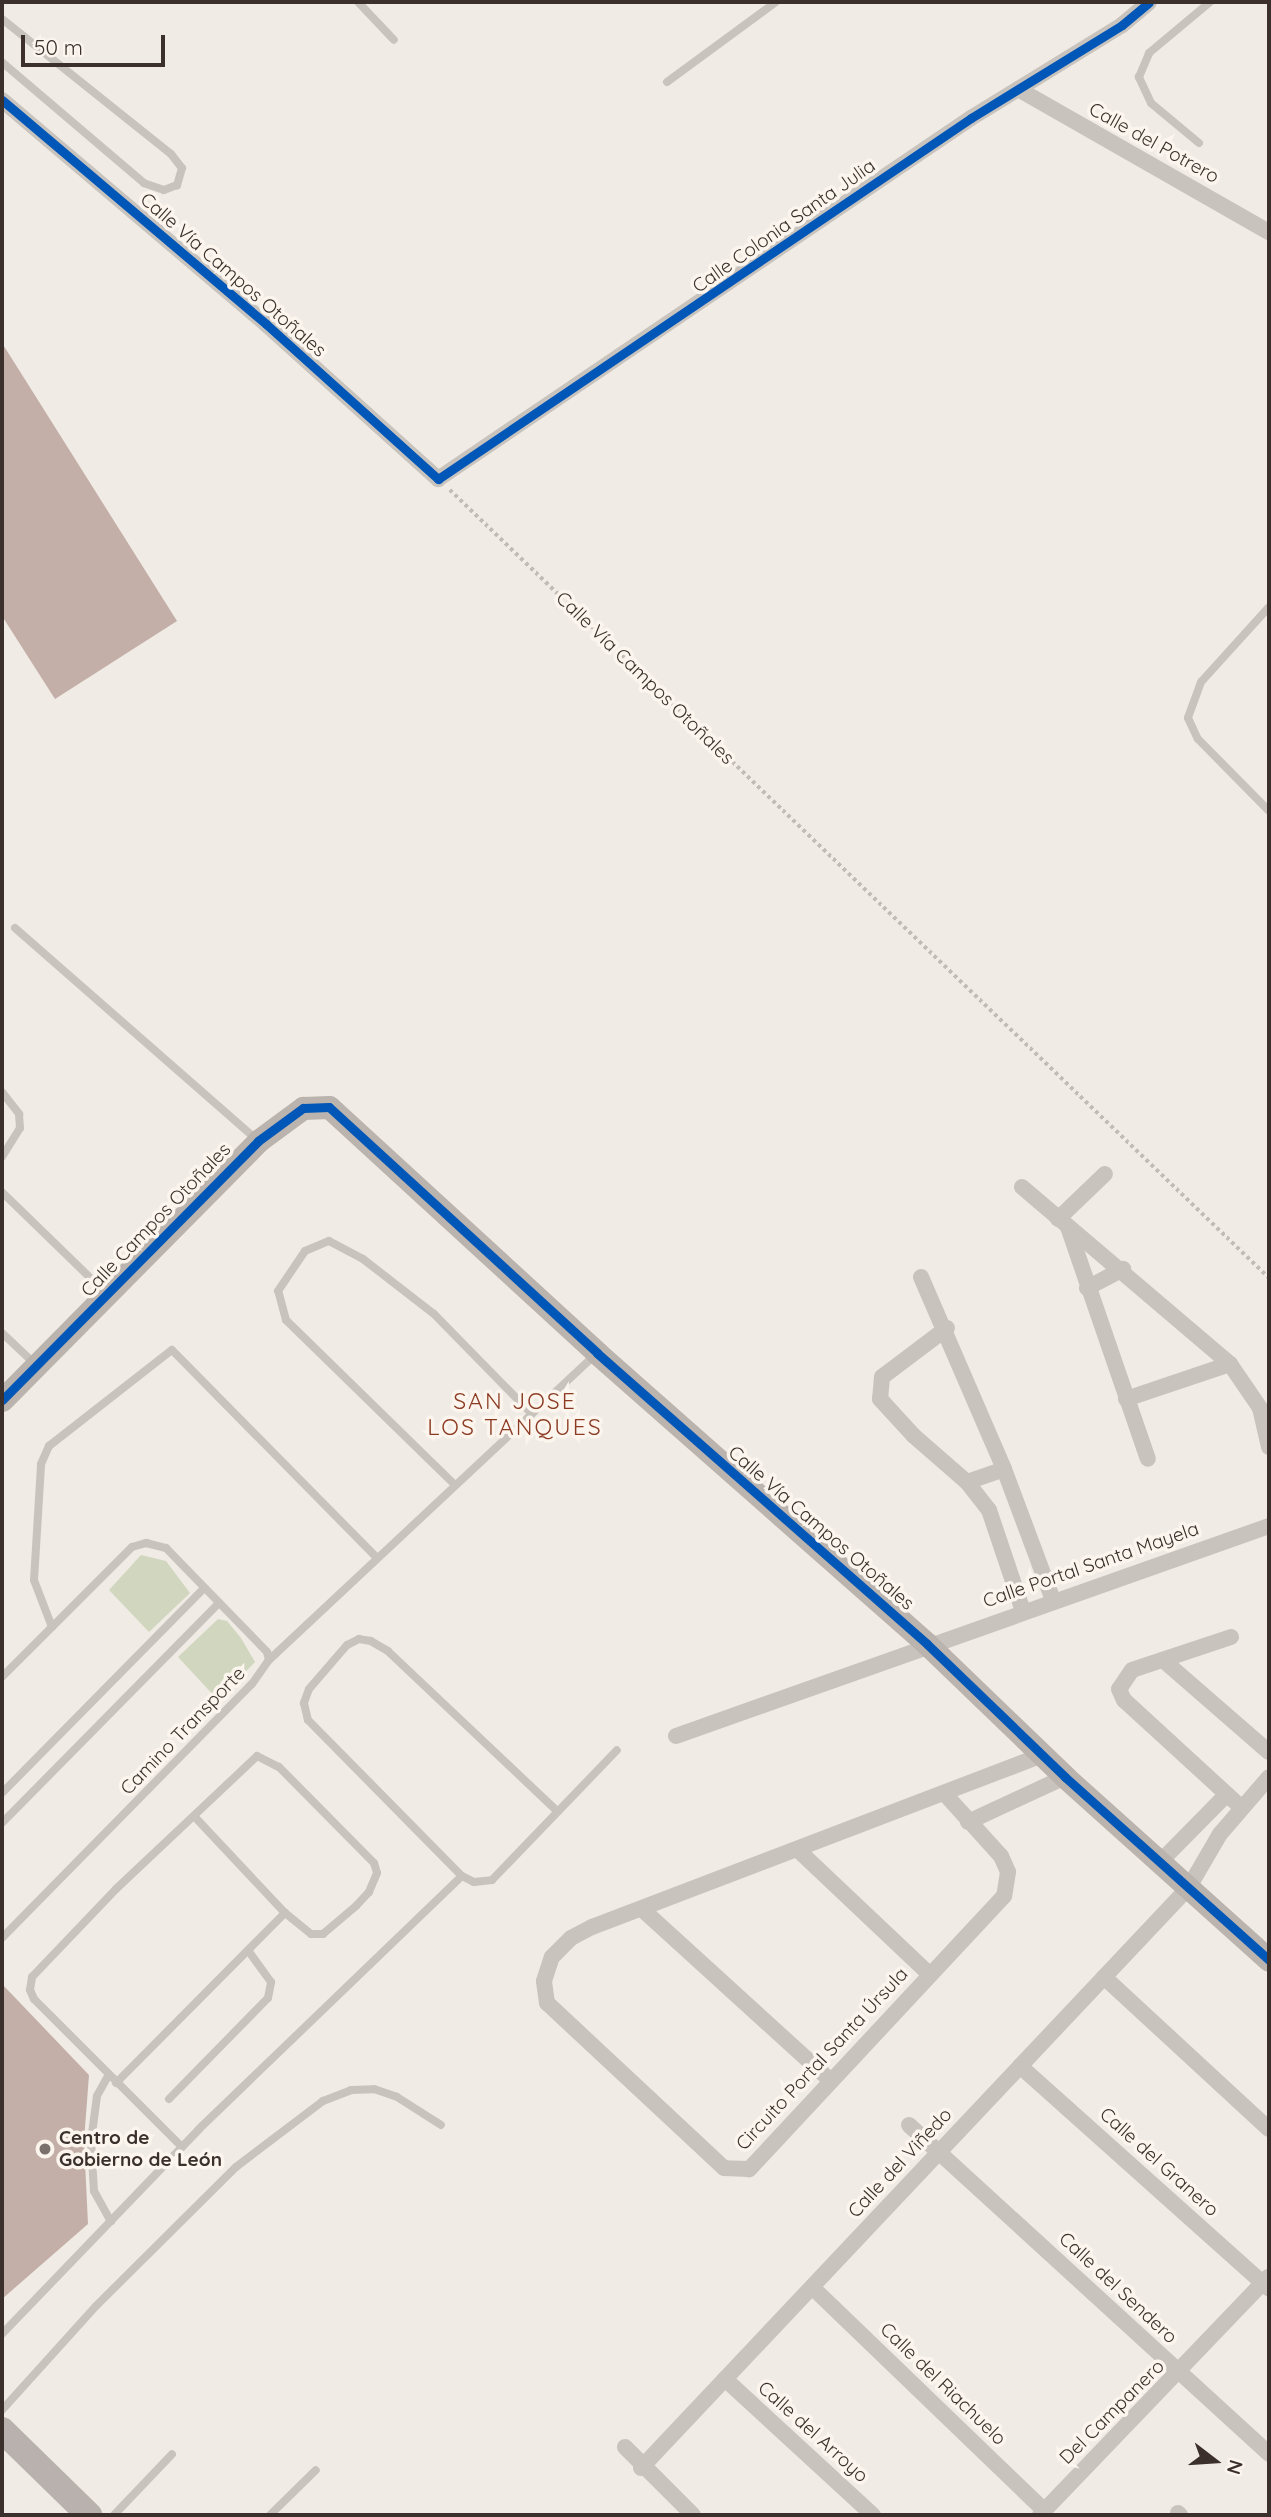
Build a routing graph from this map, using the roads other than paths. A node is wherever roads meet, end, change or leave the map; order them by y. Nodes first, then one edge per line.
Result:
1 (358, 2) edge
2 (776, 2) edge
3 (1149, 2) edge
4 (1210, 2) edge
5 (2, 19) edge
6 (394, 40) dead end
7 (2, 62) edge
8 (667, 82) dead end
9 (1018, 89) junction
10 (2, 100) edge
11 (1199, 143) dead end
12 (1269, 232) edge
13 (439, 479) joint
14 (1269, 607) edge
15 (1269, 811) edge
16 (15, 928) dead end
17 (2, 1092) edge
18 (350, 1122) joint
19 (258, 1141) junction
20 (2, 1157) edge
21 (1104, 1174) dead end
22 (1022, 1187) dead end
23 (2, 1192) edge
24 (1063, 1223) junction
25 (1123, 1269) junction
26 (921, 1277) dead end
27 (1087, 1288) junction
28 (107, 1294) junction
29 (947, 1328) junction
30 (2, 1333) edge
31 (597, 1353) junction
32 (1230, 1364) junction
33 (38, 1366) junction
34 (1126, 1399) junction
35 (2, 1400) edge
36 (1265, 1411) edge
37 (531, 1413) junction
38 (1267, 1436) edge
39 (1148, 1458) dead end
40 (1004, 1469) junction
41 (967, 1482) junction
42 (455, 1485) junction
43 (1269, 1525) edge
44 (377, 1558) junction
45 (204, 1588) junction
46 (1053, 1601) junction
47 (219, 1603) junction
48 (1023, 1611) junction
49 (52, 1627) junction
50 (1231, 1637) dead end
51 (928, 1644) junction
52 (269, 1660) junction
53 (1163, 1660) junction
54 (2, 1677) edge
55 (676, 1736) dead end
56 (617, 1750) dead end
57 (1269, 1752) edge
58 (1042, 1755) junction
59 (1065, 1777) junction
60 (1269, 1777) edge
61 (2, 1793) edge
62 (944, 1793) junction
63 (1227, 1794) junction
64 (1242, 1808) junction
65 (556, 1810) junction
66 (195, 1817) junction
67 (968, 1822) junction
68 (2, 1823) edge
69 (798, 1850) junction
70 (1160, 1862) junction
71 (462, 1876) junction
72 (1189, 1887) junction
73 (643, 1910) junction
74 (285, 1913) junction
75 (2, 1938) edge
76 (248, 1950) junction
77 (1265, 1950) edge
78 (930, 1975) junction
79 (1104, 1977) junction
80 (1020, 2066) junction
81 (108, 2076) junction
82 (831, 2081) junction
83 (116, 2083) junction
84 (169, 2099) dead end
85 (441, 2125) dead end
86 (909, 2125) dead end
87 (1269, 2129) edge
88 (182, 2147) junction
89 (938, 2153) junction
90 (111, 2222) junction
91 (1267, 2282) edge
92 (812, 2287) junction
93 (2, 2334) edge
94 (1180, 2374) junction
95 (725, 2379) junction
96 (2, 2410) edge
97 (2, 2430) edge
98 (625, 2447) dead end
99 (172, 2454) dead end
100 (1269, 2454) edge
101 (641, 2468) junction
102 (316, 2470) dead end
103 (1042, 2513) edge
104 (89, 2515) edge
105 (114, 2515) edge
106 (271, 2515) edge
107 (693, 2515) edge
108 (873, 2515) edge

1 - 6 lane
2 - 8 lane
3 - 9 street, Calle Colonia Santa Julia
4 - 11 lane
5 - 7 lane
9 - 12 street, Calle del Potrero
9 - 13 street, Calle Colonia Santa Julia
10 - 13 street, Calle Vía Campos Otoñales
14 - 15 lane
16 - 19 lane
17 - 20 lane
18 - 19 street, Calle Campos Otoñales
18 - 31 street, Calle Vía Campos Otoñales
19 - 28 street, Calle Campos Otoñales
21 - 24 street
22 - 24 street
23 - 28 lane
24 - 25 street
24 - 27 street
25 - 27 street
25 - 32 street
26 - 29 street
27 - 34 street
28 - 33 street, Calle Campos Otoñales
29 - 40 street
29 - 41 street
30 - 33 lane
31 - 37 lane
31 - 51 street, Calle Vía Campos Otoñales
32 - 34 street
32 - 36 street
33 - 35 street, Calle Campos Otoñales
34 - 39 street
36 - 38 street
37 - 42 lane
37 - 42 lane
40 - 41 street
40 - 46 street
41 - 48 street
42 - 44 lane
43 - 46 street, Calle Portal Santa Mayela
44 - 49 lane
44 - 52 lane
45 - 47 lane, Camino Transporte
45 - 49 lane, Camino Transporte
45 - 61 lane
46 - 48 street, Calle Portal Santa Mayela
47 - 52 lane, Camino Transporte
47 - 68 lane
48 - 51 street, Calle Portal Santa Mayela
49 - 54 lane, Camino Transporte
50 - 53 street
51 - 55 street, Calle Portal Santa Mayela
51 - 58 street, Calle Vía Campos Otoñales
52 - 75 lane, Camino Transporte
53 - 57 street
53 - 63 street
56 - 65 lane
58 - 59 street, Calle Vía Campos Otoñales
58 - 62 street, Circuito Portal Santa Úrsula
59 - 67 street
59 - 70 street, Calle Vía Campos Otoñales
60 - 64 street, Calle del Viñedo
62 - 67 street, Circuito Portal Santa Úrsula
62 - 69 street, Circuito Portal Santa Úrsula
63 - 64 street
63 - 70 street
64 - 72 street, Calle del Viñedo
65 - 71 lane
65 - 71 lane
66 - 74 lane
66 - 74 lane
66 - 81 lane
67 - 78 street, Circuito Portal Santa Úrsula
69 - 73 street, Circuito Portal Santa Úrsula
69 - 78 street
70 - 72 street, Calle Vía Campos Otoñales
71 - 88 lane
72 - 77 street, Calle Vía Campos Otoñales
72 - 79 street, Calle del Viñedo
73 - 82 street
73 - 82 street, Circuito Portal Santa Úrsula
74 - 76 lane
76 - 83 lane
76 - 84 lane
78 - 82 street, Circuito Portal Santa Úrsula
79 - 80 street, Calle del Viñedo
79 - 87 street
80 - 89 street, Calle del Viñedo
80 - 91 street, Calle del Granero
81 - 83 lane
81 - 90 lane
83 - 88 lane
85 - 96 lane
86 - 89 street, Calle del Sendero
88 - 90 lane
89 - 92 street, Calle del Viñedo
89 - 94 street, Calle del Sendero
90 - 93 lane
91 - 94 street, Del Campanero
92 - 95 street, Calle del Viñedo
92 - 103 street, Calle del Riachuelo
94 - 100 street, Calle del Sendero
94 - 103 street, Del Campanero
95 - 101 street, Calle del Viñedo
95 - 108 street, Calle del Arroyo
97 - 104 main road
98 - 101 street
99 - 105 lane
101 - 107 street
102 - 106 lane

